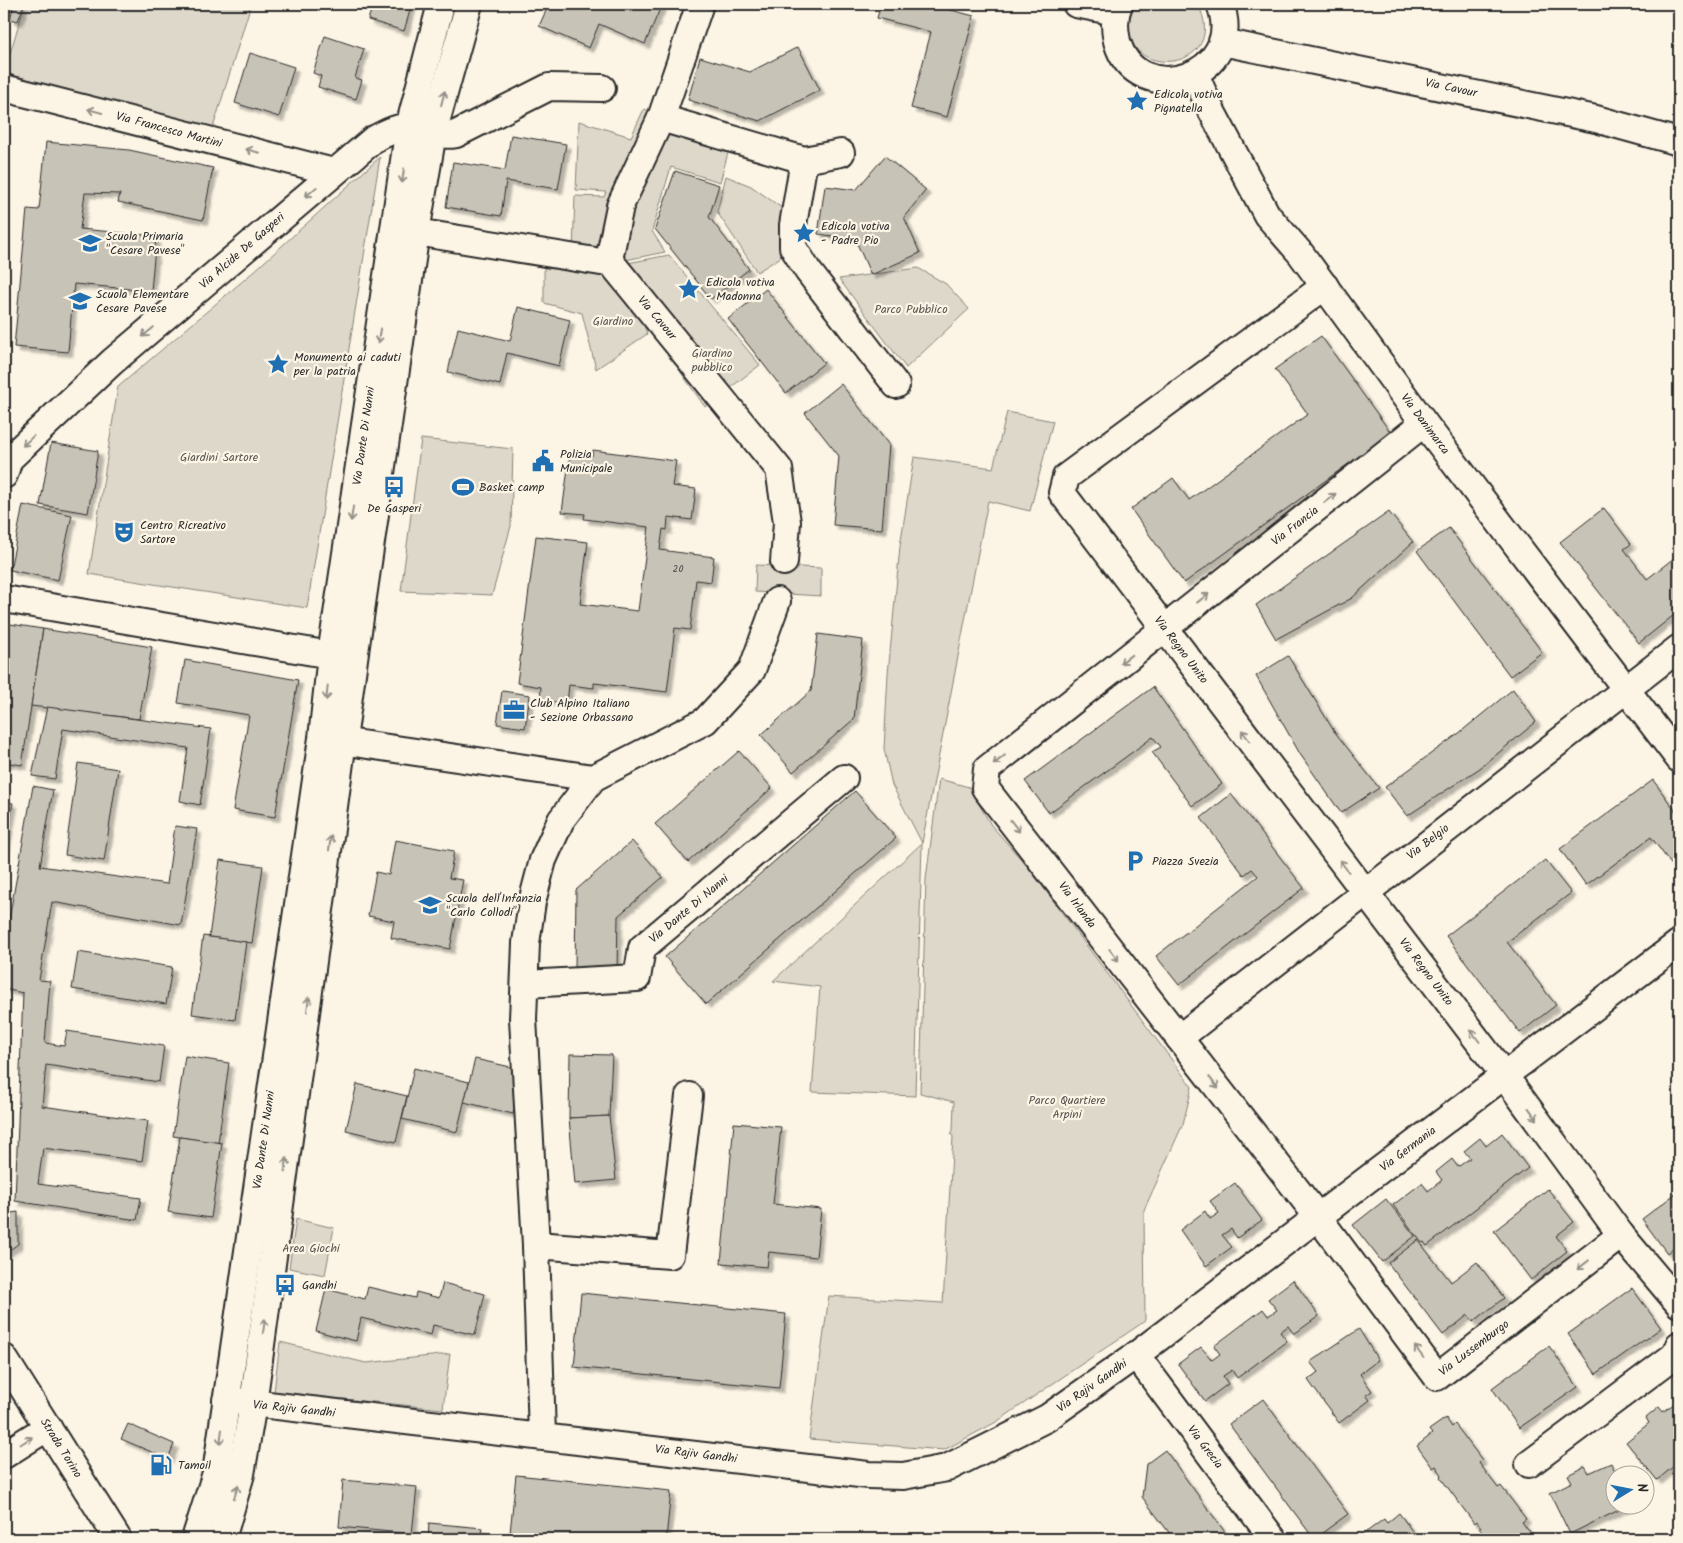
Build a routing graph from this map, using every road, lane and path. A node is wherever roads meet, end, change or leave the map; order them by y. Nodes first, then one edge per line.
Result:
1 (442, 4) edge
2 (468, 4) edge
3 (700, 4) edge
4 (1076, 4) edge
5 (1220, 4) edge
6 (1118, 8) edge
7 (1222, 42) junction
8 (1195, 74) junction
9 (4, 88) edge
10 (602, 88) dead end
11 (661, 118) junction
12 (408, 127) junction
13 (433, 133) junction
14 (1679, 142) edge
15 (841, 153) dead end
16 (804, 160) junction
17 (334, 172) junction
18 (416, 232) junction
19 (601, 262) dead end
20 (1325, 286) junction
21 (896, 385) dead end
22 (1424, 423) junction
23 (4, 475) edge
24 (784, 562) dead end
25 (4, 599) edge
26 (777, 601) dead end
27 (1165, 628) junction
28 (1679, 648) edge
29 (342, 657) junction
30 (1625, 690) junction
31 (333, 740) junction
32 (1679, 759) edge
33 (593, 778) junction
34 (844, 778) dead end
35 (1364, 892) junction
36 (1679, 943) edge
37 (525, 984) junction
38 (1179, 1038) junction
39 (1504, 1075) junction
40 (689, 1096) dead end
41 (1318, 1218) junction
42 (1621, 1235) junction
43 (536, 1245) junction
44 (1679, 1304) edge
45 (1679, 1345) edge
46 (1136, 1355) junction
47 (4, 1358) edge
48 (226, 1400) junction
49 (253, 1404) junction
50 (48, 1427) junction
51 (542, 1436) junction
52 (4, 1455) edge
53 (1529, 1464) dead end
54 (118, 1539) edge
55 (195, 1539) edge
56 (222, 1539) edge
57 (1273, 1539) edge

1 - 12 street, Via Dante Di Nanni
13 -> 2 street, Via Dante Di Nanni
3 - 11 street, Via Cavour
4 - 6 street
5 - 7 street
6 - 8 street
7 - 8 street
7 - 14 street, Via Cavour
8 - 20 street, Via Danimarca
17 -> 9 street, Via Francesco Martini
10 - 13 street
11 - 16 street
11 - 24 street, Via Cavour
12 - 13 street
12 - 17 street, Via Alcide De Gasperi
12 -> 29 street, Via Dante Di Nanni
13 - 18 street, Via Dante Di Nanni
15 - 16 street
16 - 21 street
17 -> 23 street, Via Alcide De Gasperi
18 - 19 street
18 - 29 street, Via Dante Di Nanni
20 - 22 street, Via Danimarca
20 - 27 street, Via Regno Unito
27 -> 22 street, Via Francia
22 - 30 street, Via Danimarca
25 - 29 street
26 - 33 street
35 -> 27 street, Via Regno Unito
27 -> 38 street, Via Irlanda
28 - 30 street, Via Belgio
29 - 31 street, Via Dante Di Nanni
30 - 32 street, Via Danimarca
30 - 35 street, Via Belgio
31 - 33 street
31 - 48 street, Via Dante Di Nanni
49 -> 31 street, Via Dante Di Nanni
33 - 37 street
34 - 37 street, Via Dante Di Nanni
35 - 38 street, Via Belgio
39 -> 35 street, Via Regno Unito
36 - 39 street, Via Germania
37 - 43 street
38 -> 41 street, Via Irlanda
39 - 41 street, Via Germania
39 -> 42 street
40 - 43 street
42 -> 41 street, Via Lussemburgo
41 - 46 street, Via Germania
42 - 44 street
43 - 51 street
45 - 53 street
46 - 51 street, Via Rajiv Gandhi
46 - 57 street, Via Grecia
47 - 50 street, Strada Torino
48 - 49 street, Via Rajiv Gandhi
48 -> 55 street, Via Dante Di Nanni
49 - 51 street, Via Rajiv Gandhi
56 -> 49 street, Via Dante Di Nanni
52 -> 50 street
50 - 54 street, Strada Torino

